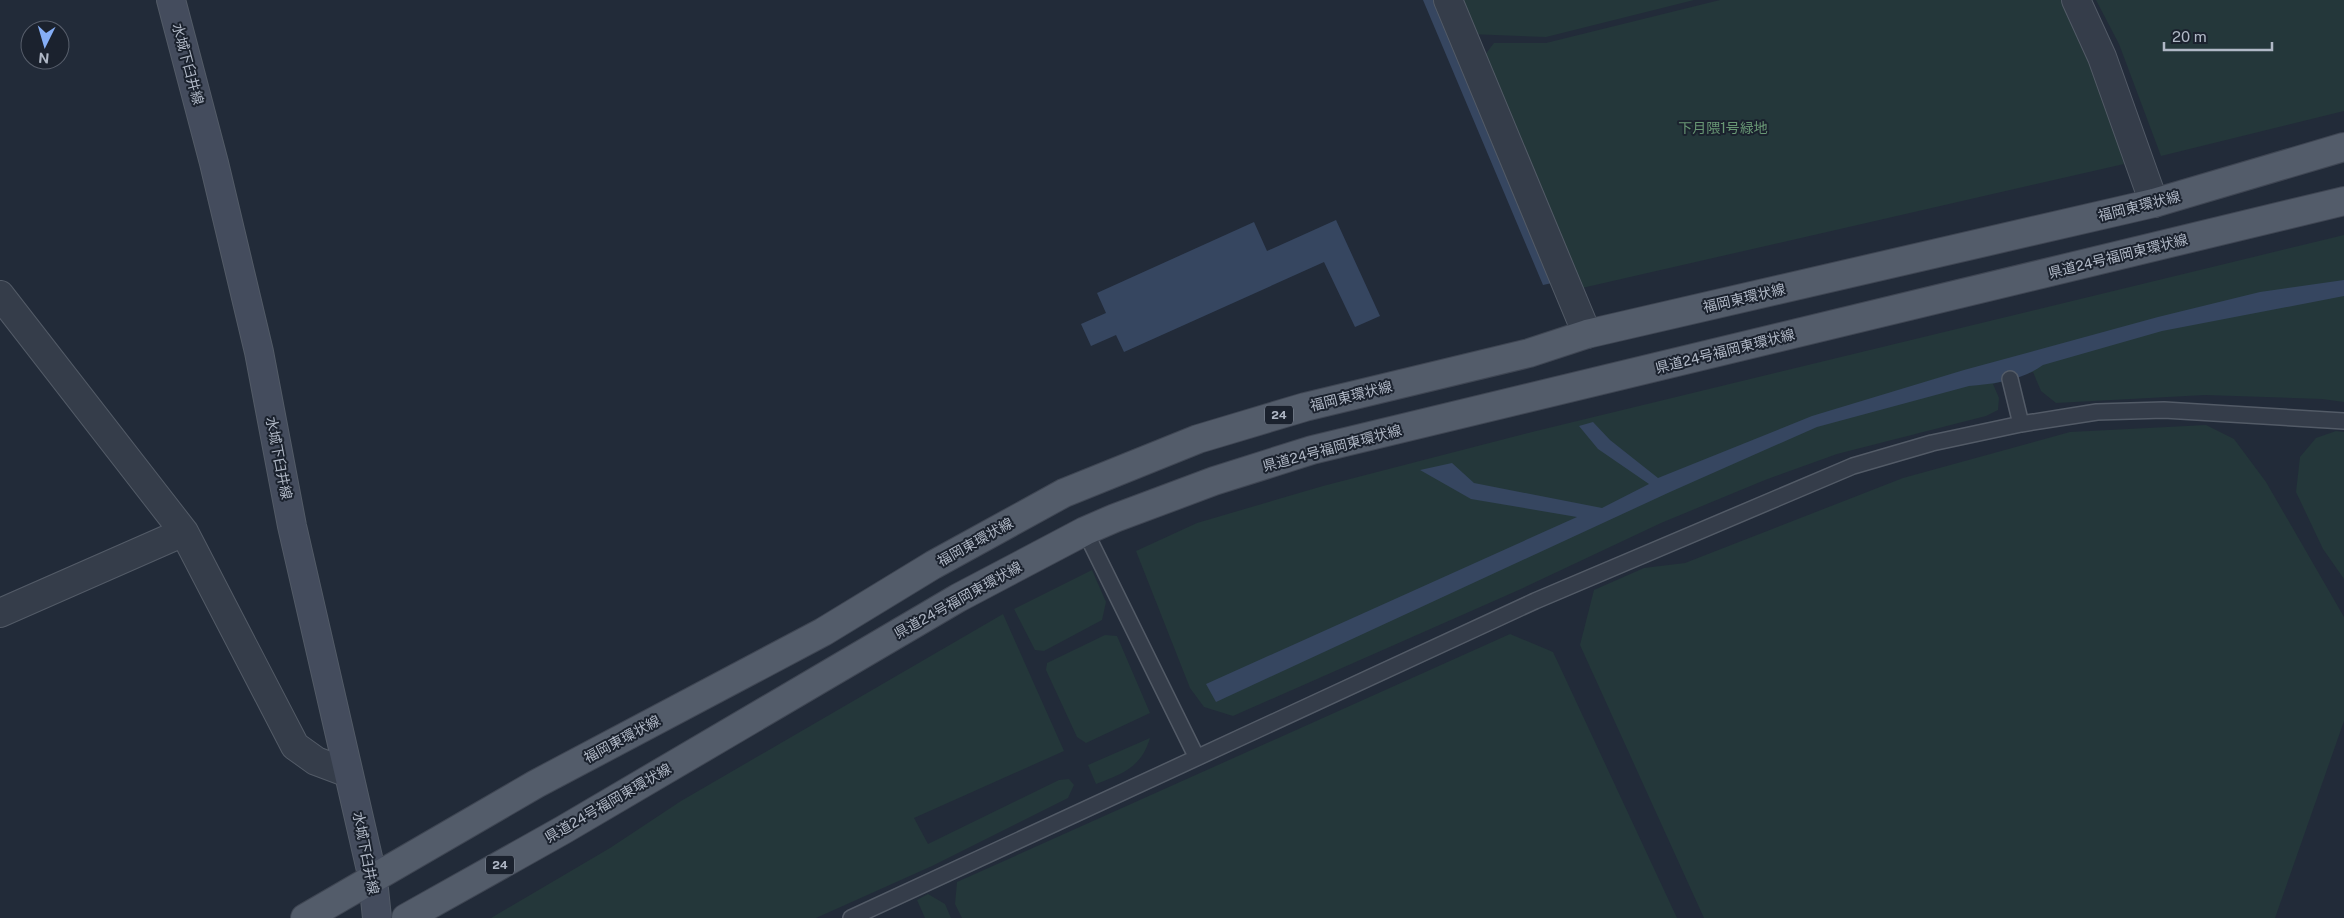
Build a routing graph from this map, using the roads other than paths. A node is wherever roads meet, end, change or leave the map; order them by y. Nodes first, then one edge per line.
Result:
1 (171, 0) edge
2 (1448, 0) edge
3 (2076, 0) edge
4 (2344, 147) edge
5 (2344, 201) edge
6 (2154, 203) junction
7 (0, 295) edge
8 (1587, 334) junction
9 (2010, 379) dead end
10 (2344, 421) edge
11 (2021, 424) junction
12 (1085, 531) junction
13 (184, 532) junction
14 (0, 613) edge
15 (1196, 756) junction
16 (348, 773) junction
17 (373, 879) junction
18 (305, 918) edge
19 (377, 918) edge
20 (406, 918) edge
21 (851, 918) edge

1 - 16 main road, 水城下臼井線
2 - 8 street
3 - 6 street
4 - 6 main road, 福岡東環状線 / 24
5 - 12 main road, 県道24号福岡東環状線 / 24
6 - 8 main road, 福岡東環状線 / 24
7 - 13 street
8 - 17 main road, 福岡東環状線 / 24
9 - 11 lane
10 - 11 lane
11 - 15 lane
12 - 15 lane
12 - 20 main road, 県道24号福岡東環状線 / 24
13 - 14 street
13 - 16 street
15 - 21 lane
16 - 17 main road, 水城下臼井線
17 - 18 main road, 福岡東環状線 / 24
17 - 19 main road, 水城下臼井線

